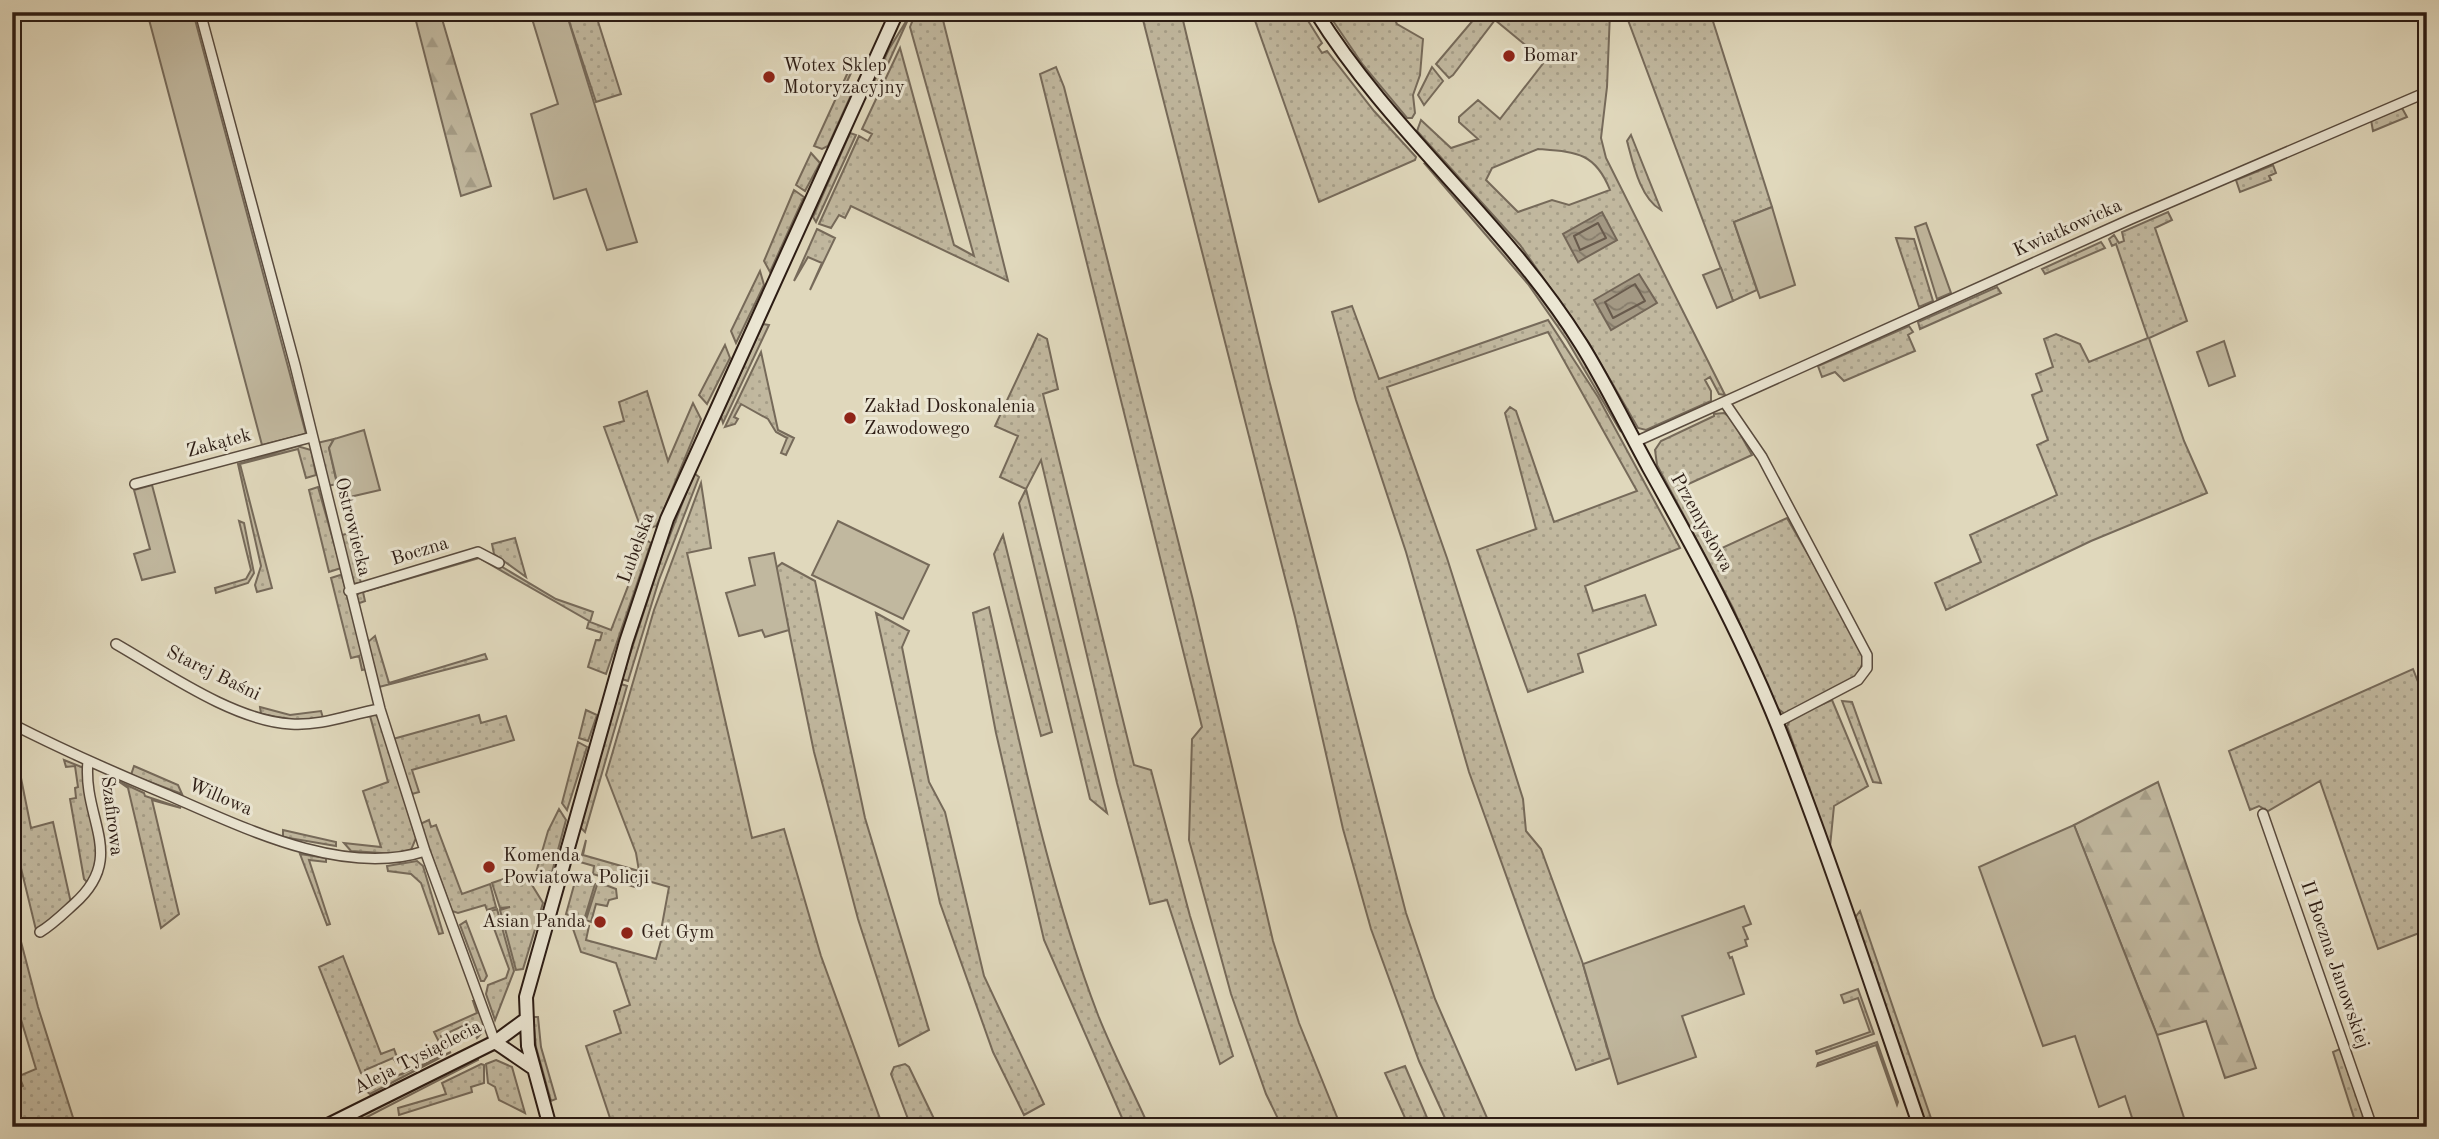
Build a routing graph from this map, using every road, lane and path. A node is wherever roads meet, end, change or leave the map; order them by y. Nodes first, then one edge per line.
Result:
1 (200, 12) edge
2 (897, 12) edge
3 (1316, 12) edge
4 (2427, 92) edge
5 (1726, 403) junction
6 (312, 437) junction
7 (1635, 442) junction
8 (135, 484) dead end
9 (499, 563) dead end
10 (349, 591) junction
11 (116, 644) dead end
12 (380, 709) junction
13 (1776, 723) junction
14 (12, 724) edge
15 (88, 761) junction
16 (2263, 814) dead end
17 (425, 851) junction
18 (40, 932) dead end
19 (525, 1020) junction
20 (495, 1042) junction
21 (533, 1068) junction
22 (324, 1127) edge
23 (550, 1127) edge
24 (1920, 1127) edge
25 (2372, 1127) edge

1 - 6 street, Ostrowiecka
2 - 19 street, Lubelska
3 - 7 street, Przemysłowa
4 - 5 street, Kwiatkowicka
5 - 7 street, Kwiatkowicka
5 - 13 street
6 - 8 street, Zakątek
6 - 10 street, Ostrowiecka
7 - 13 street, Przemysłowa
9 - 10 street, Boczna
10 - 12 street, Ostrowiecka
11 - 12 street, Starej Baśni
12 - 17 street, Ostrowiecka
13 - 24 street, Przemysłowa
14 - 15 street, Willowa
15 - 17 street, Willowa
15 - 18 street, Szafirowa
16 - 25 street, II Boczna Janowskiej
17 - 20 street, Ostrowiecka
19 - 20 street, Aleja Tysiąclecia
19 - 21 street, Lubelska
20 - 21 street
20 - 22 street, Aleja Tysiąclecia
21 - 23 street, Lubelska

